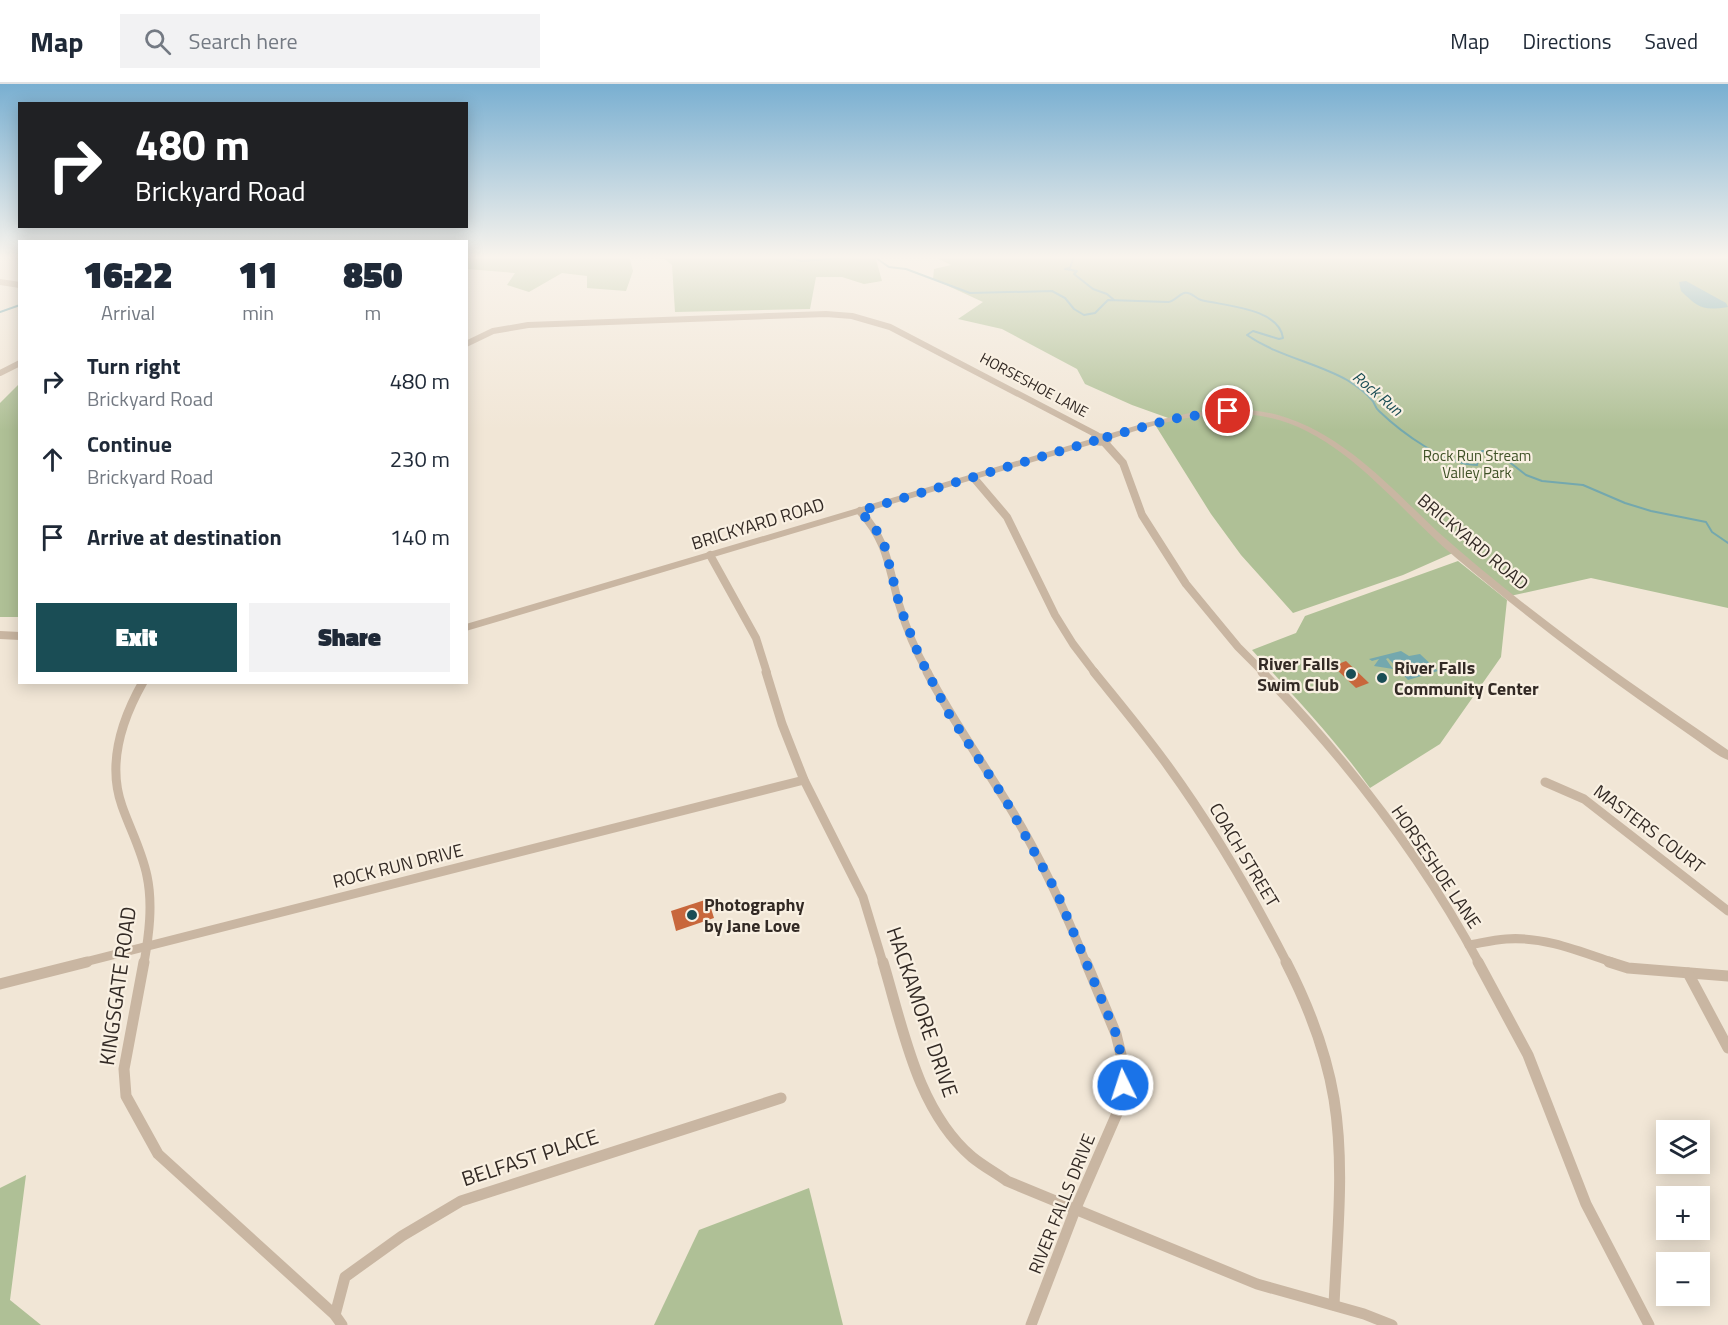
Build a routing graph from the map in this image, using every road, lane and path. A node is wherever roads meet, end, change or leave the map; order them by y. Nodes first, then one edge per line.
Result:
1 (468, 340) edge
2 (18, 364) edge
3 (0, 373) edge
4 (1095, 438) junction
5 (1106, 440) junction
6 (973, 477) junction
7 (860, 511) junction
8 (711, 555) junction
9 (468, 627) edge
10 (0, 635) edge
11 (18, 636) edge
12 (142, 684) edge
13 (1728, 756) edge
14 (804, 780) junction
15 (1545, 782) dead end
16 (1728, 911) edge
17 (1469, 945) junction
18 (147, 947) junction
19 (1688, 973) junction
20 (1728, 976) edge
21 (0, 984) edge
22 (1728, 1048) edge
23 (781, 1098) dead end
24 (1075, 1210) junction
25 (1334, 1305) junction
26 (338, 1320) edge
27 (1031, 1325) edge
28 (1392, 1325) edge
29 (1649, 1325) edge

1 - 4 street, HORSESHOE LANE
2 - 3 street
4 - 5 street
4 - 6 street, BRICKYARD ROAD
5 - 13 street, BRICKYARD ROAD
5 - 17 street, HORSESHOE LANE
6 - 7 street, BRICKYARD ROAD
6 - 25 street, COACH STREET
7 - 8 street, BRICKYARD ROAD
7 - 24 street, RIVER FALLS DRIVE
8 - 9 street, BRICKYARD ROAD
8 - 14 street, HACKAMORE DRIVE
10 - 11 street
12 - 18 street, KINGSGATE ROAD
14 - 18 street, ROCK RUN DRIVE
14 - 24 street, HACKAMORE DRIVE
15 - 16 street, MASTERS COURT
17 - 19 street
17 - 29 street, HORSESHOE LANE
18 - 21 street, ROCK RUN DRIVE
18 - 26 street, KINGSGATE ROAD
19 - 20 street
19 - 22 street
23 - 26 street, BELFAST PLACE
24 - 25 street, HACKAMORE DRIVE
24 - 27 street, RIVER FALLS DRIVE
25 - 28 street, HACKAMORE DRIVE

